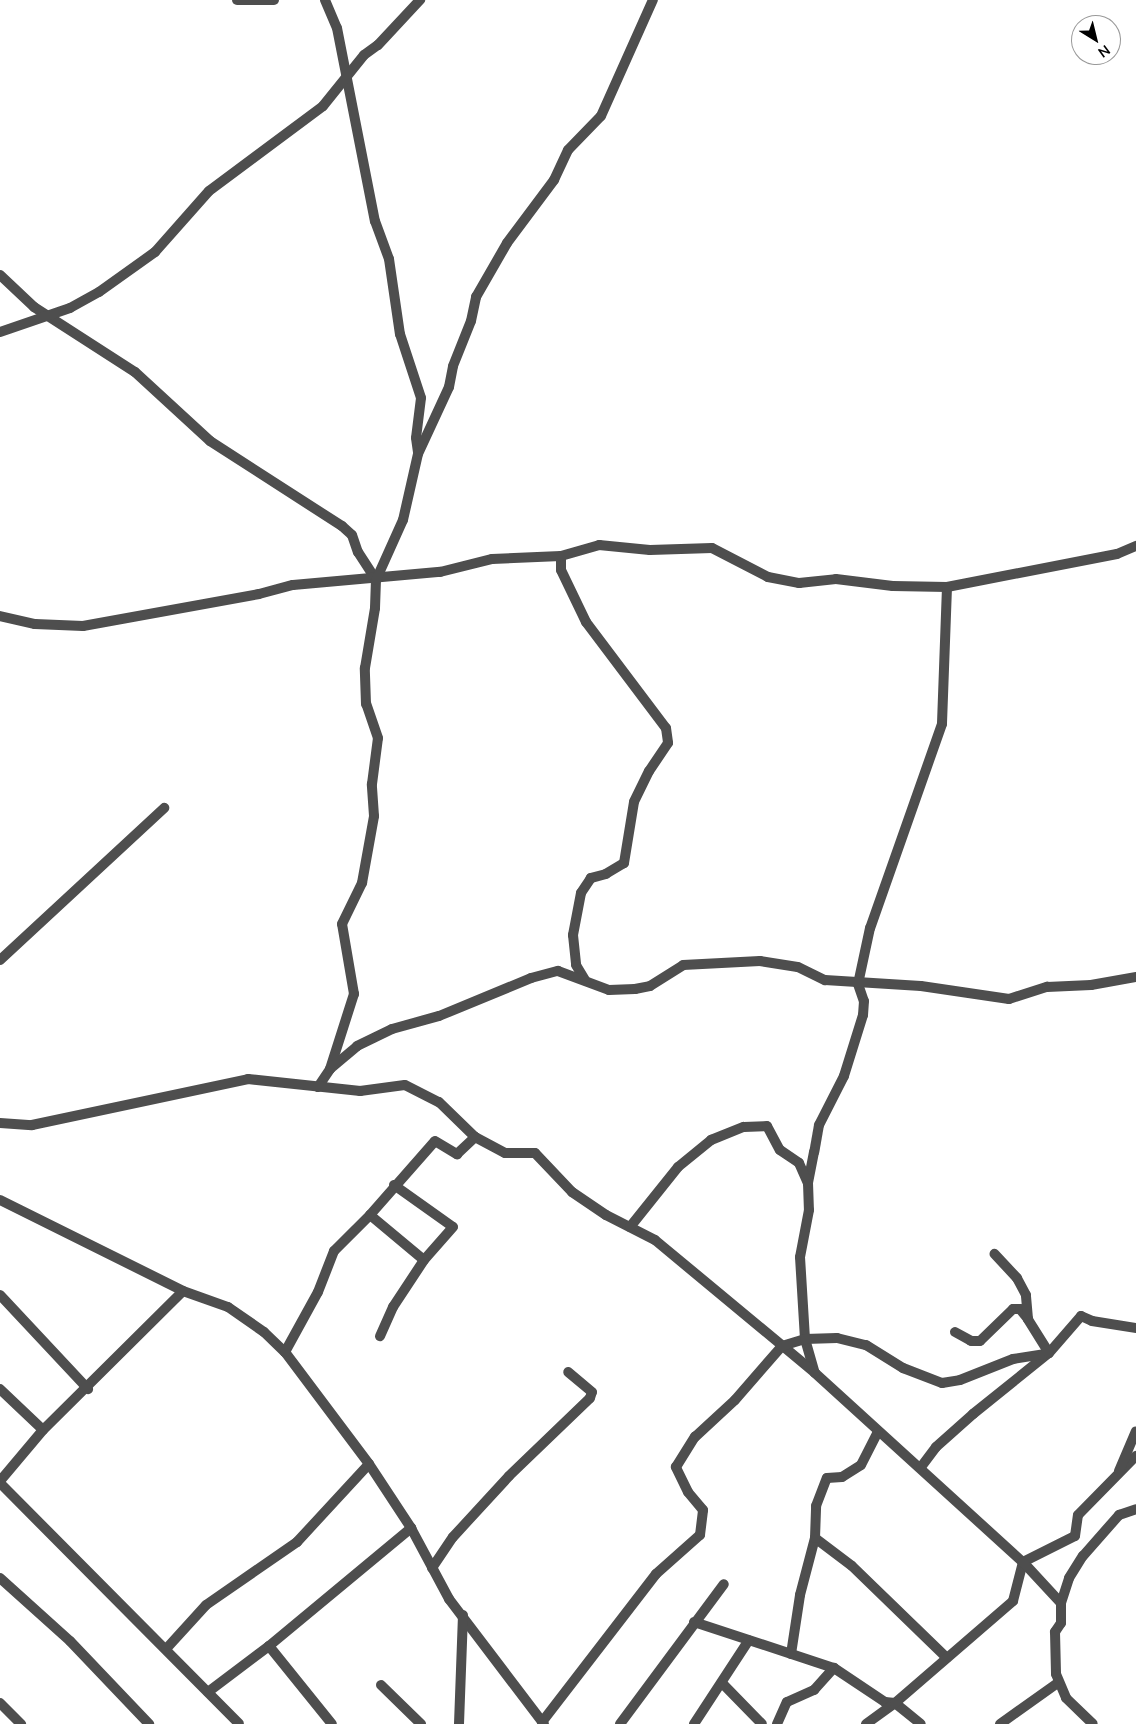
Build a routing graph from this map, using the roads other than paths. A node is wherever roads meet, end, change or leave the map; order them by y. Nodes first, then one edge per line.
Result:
1 (237, 0) edge
2 (274, 0) edge
3 (325, 0) edge
4 (420, 0) edge
5 (653, 0) edge
6 (346, 78) junction
7 (0, 275) edge
8 (49, 315) junction
9 (0, 332) edge
10 (418, 454) junction
11 (1136, 546) edge
12 (561, 556) junction
13 (376, 580) junction
14 (947, 587) junction
15 (0, 616) edge
16 (164, 808) dead end
17 (0, 960) edge
18 (1136, 977) edge
19 (585, 980) junction
20 (858, 984) junction
21 (330, 1069) junction
22 (318, 1087) junction
23 (0, 1123) edge
24 (475, 1137) junction
25 (808, 1183) junction
26 (394, 1185) junction
27 (0, 1200) edge
28 (370, 1215) junction
29 (630, 1227) junction
30 (995, 1254) dead end
31 (424, 1260) junction
32 (183, 1291) junction
33 (0, 1294) edge
34 (1028, 1319) junction
35 (1136, 1328) edge
36 (955, 1332) dead end
37 (380, 1336) dead end
38 (804, 1339) junction
39 (782, 1346) junction
40 (285, 1352) junction
41 (1049, 1353) junction
42 (568, 1372) dead end
43 (815, 1374) junction
44 (0, 1389) edge
45 (88, 1389) junction
46 (43, 1430) junction
47 (878, 1432) junction
48 (1136, 1432) edge
49 (1136, 1456) edge
50 (369, 1464) junction
51 (920, 1467) junction
52 (1118, 1474) junction
53 (0, 1482) edge
54 (1136, 1509) edge
55 (411, 1528) junction
56 (815, 1538) junction
57 (1023, 1562) junction
58 (432, 1568) junction
59 (0, 1578) edge
60 (724, 1584) dead end
61 (1062, 1603) junction
62 (463, 1616) junction
63 (694, 1622) junction
64 (749, 1640) junction
65 (269, 1646) junction
66 (166, 1649) junction
67 (791, 1654) junction
68 (947, 1658) junction
69 (834, 1668) junction
70 (1059, 1682) junction
71 (722, 1683) junction
72 (381, 1685) dead end
73 (208, 1692) junction
74 (0, 1703) edge
75 (896, 1703) junction
76 (543, 1723) edge
77 (21, 1724) edge
78 (148, 1724) edge
79 (239, 1724) edge
80 (332, 1724) edge
81 (421, 1724) edge
82 (459, 1724) edge
83 (620, 1724) edge
84 (694, 1724) edge
85 (762, 1724) edge
86 (777, 1724) edge
87 (866, 1724) edge
88 (921, 1724) edge
89 (1000, 1724) edge
90 (1093, 1724) edge

1 - 2 street
3 - 6 street
4 - 6 street
5 - 10 street
6 - 8 street
6 - 10 street
7 - 8 street
8 - 9 street
8 - 13 street
10 - 13 street
11 - 14 street
12 - 13 street
12 - 14 street
12 - 19 street
13 - 15 street
13 - 21 street
14 - 20 street
16 - 17 street
18 - 20 street
19 - 20 street
19 - 21 street
20 - 25 street
21 - 22 street
22 - 23 street
22 - 24 street
24 - 26 street
24 - 29 street
25 - 29 street
25 - 38 street
26 - 28 street
26 - 31 street
27 - 32 street
28 - 31 street
28 - 40 street
29 - 39 street
30 - 34 street
31 - 37 street
32 - 40 street
32 - 45 street
33 - 45 street
34 - 36 street
34 - 41 street
35 - 41 street
38 - 39 street
38 - 41 street
38 - 43 street
39 - 43 street
39 - 76 street
40 - 50 street
41 - 51 street
42 - 58 street
43 - 47 street
44 - 46 street
45 - 46 street
46 - 53 street
47 - 51 street
47 - 56 street
48 - 52 street
49 - 52 street
50 - 55 street
50 - 66 street
51 - 57 street
52 - 57 street
53 - 66 street
54 - 61 street
55 - 58 street
55 - 65 street
56 - 67 street
56 - 68 street
57 - 61 street
57 - 68 street
58 - 62 street
59 - 78 street
60 - 63 street
61 - 70 street
62 - 76 street
62 - 82 street
63 - 64 street
63 - 83 street
64 - 67 street
64 - 71 street
65 - 73 street
65 - 80 street
66 - 73 street
67 - 69 street
68 - 75 street
69 - 75 street
69 - 86 street
70 - 89 street
70 - 90 street
71 - 84 street
71 - 85 street
72 - 81 street
73 - 79 street
74 - 77 street
75 - 87 street
75 - 88 street

